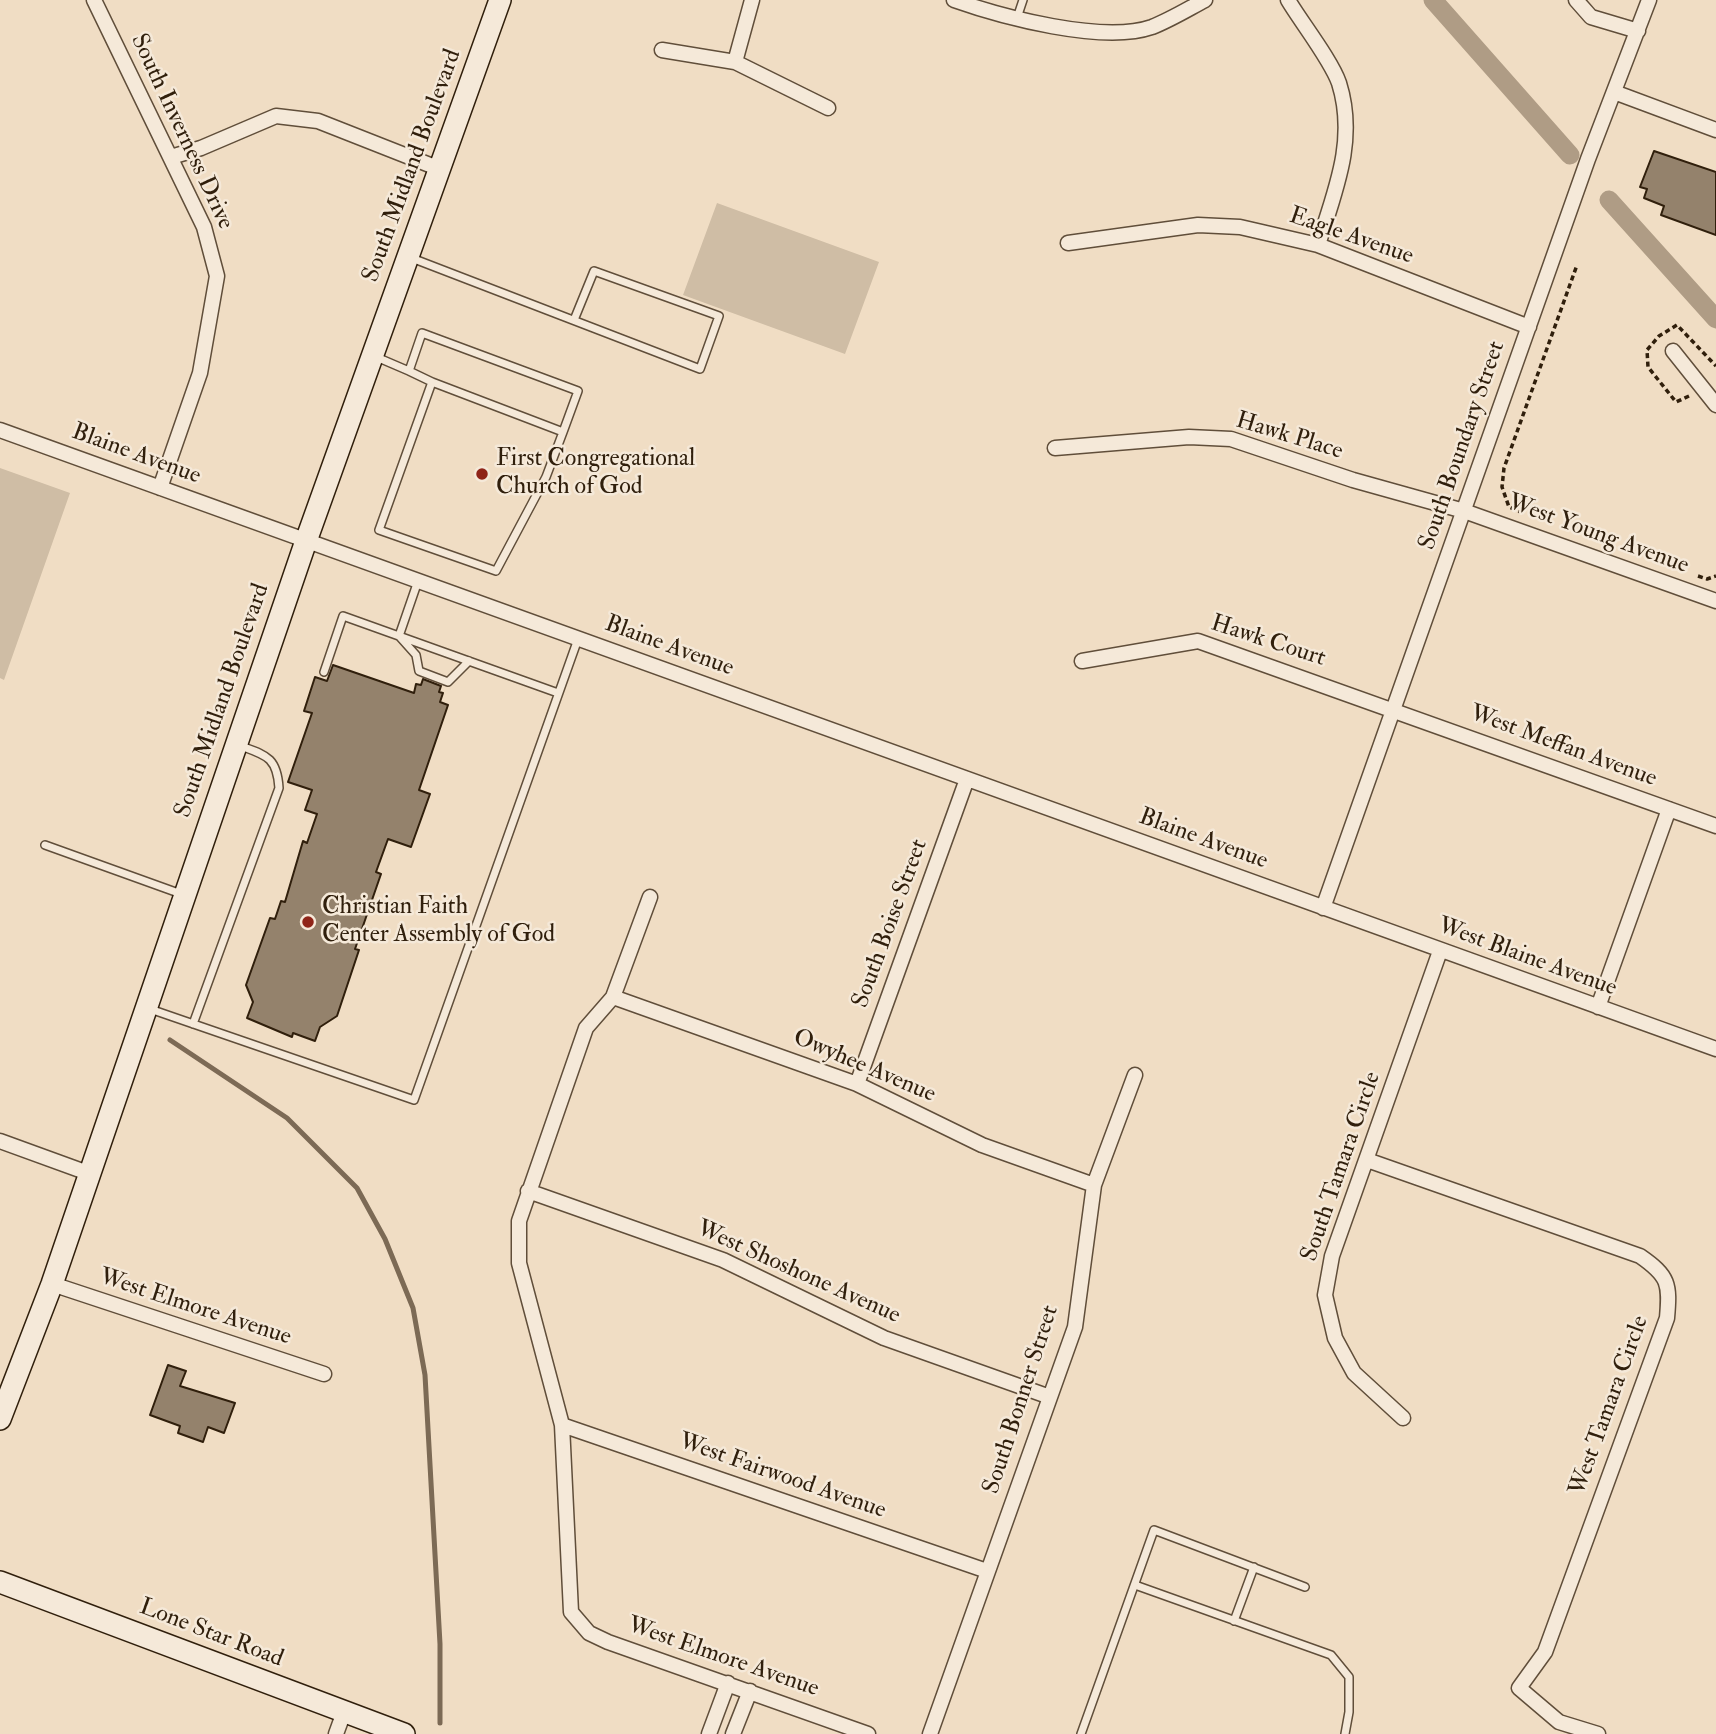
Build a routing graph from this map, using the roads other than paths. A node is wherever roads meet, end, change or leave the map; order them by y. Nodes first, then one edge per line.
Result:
1 (94, 0) edge
2 (500, 0) edge
3 (752, 0) edge
4 (954, 0) edge
5 (1023, 0) edge
6 (1205, 0) edge
7 (1288, 0) edge
8 (1576, 0) edge
9 (1649, 0) edge
10 (1017, 18) junction
11 (1638, 31) junction
12 (662, 50) dead end
13 (735, 62) junction
14 (1614, 92) junction
15 (828, 108) dead end
16 (1716, 130) edge
17 (171, 157) junction
18 (440, 169) junction
19 (1068, 243) dead end
20 (1318, 245) junction
21 (408, 257) junction
22 (574, 320) junction
23 (1529, 327) junction
24 (1673, 351) dead end
25 (373, 356) junction
26 (409, 371) junction
27 (432, 382) junction
28 (1716, 405) edge
29 (0, 430) edge
30 (563, 432) junction
31 (1055, 448) dead end
32 (160, 488) junction
33 (1464, 511) junction
34 (306, 541) junction
35 (418, 581) junction
36 (1716, 601) edge
37 (398, 636) junction
38 (578, 639) junction
39 (469, 661) junction
40 (1082, 661) dead end
41 (324, 672) dead end
42 (558, 693) junction
43 (1395, 711) junction
44 (237, 744) junction
45 (967, 779) junction
46 (1669, 809) junction
47 (1716, 826) edge
48 (45, 845) dead end
49 (184, 895) junction
50 (650, 897) dead end
51 (1323, 908) junction
52 (1440, 951) junction
53 (613, 997) junction
54 (1598, 1007) junction
55 (145, 1008) junction
56 (193, 1024) junction
57 (1716, 1049) edge
58 (1135, 1075) dead end
59 (857, 1084) junction
60 (0, 1141) edge
61 (1367, 1160) junction
62 (88, 1173) junction
63 (1094, 1185) junction
64 (528, 1191) junction
65 (52, 1284) junction
66 (324, 1374) dead end
67 (1050, 1397) junction
68 (1404, 1418) dead end
69 (0, 1419) edge
70 (562, 1425) junction
71 (1254, 1567) junction
72 (987, 1571) junction
73 (0, 1582) edge
74 (1135, 1585) junction
75 (1306, 1587) dead end
76 (1234, 1621) junction
77 (728, 1683) junction
78 (750, 1691) junction
79 (344, 1712) junction
80 (1082, 1732) edge
81 (336, 1734) edge
82 (404, 1734) edge
83 (709, 1734) edge
84 (733, 1734) edge
85 (868, 1734) edge
86 (930, 1734) edge
87 (1091, 1734) edge
88 (1345, 1734) edge
89 (1598, 1734) edge

1 - 17 street, South Inverness Drive
2 - 18 main road, South Midland Boulevard
3 - 13 street
4 - 10 street
5 - 10 lane
6 - 10 street
7 - 20 street
8 - 11 street
9 - 11 street, South Boundary Street
11 - 14 street, South Boundary Street
12 - 13 street
13 - 15 street
14 - 16 street
14 - 23 street, South Boundary Street
17 - 18 street
17 - 32 street, South Inverness Drive
18 - 21 main road, South Midland Boulevard
19 - 20 street, Eagle Avenue
20 - 23 street, Eagle Avenue
21 - 22 lane
21 - 25 main road, South Midland Boulevard
22 - 22 lane
23 - 33 street, South Boundary Street
24 - 28 street
25 - 26 lane
25 - 34 main road, South Midland Boulevard
26 - 27 lane
26 - 30 lane
27 - 30 lane
27 - 30 lane
29 - 32 street, Blaine Avenue
31 - 33 street, Hawk Place
32 - 34 street, Blaine Avenue
33 - 36 street, West Young Avenue
33 - 43 street, South Boundary Street
34 - 35 street, Blaine Avenue
34 - 44 main road, South Midland Boulevard
35 - 37 lane
35 - 38 street, Blaine Avenue
37 - 39 lane
37 - 39 lane
37 - 41 lane
38 - 42 lane
38 - 45 street, Blaine Avenue
39 - 42 lane
40 - 43 street, Hawk Court
42 - 56 lane
43 - 46 street, West Meffan Avenue
43 - 51 street, South Boundary Street
44 - 49 main road, South Midland Boulevard
44 - 56 lane
45 - 51 street, Blaine Avenue
45 - 59 street, South Boise Street
46 - 47 street, West Meffan Avenue
46 - 54 street
48 - 49 lane
49 - 55 main road, South Midland Boulevard
50 - 53 street
51 - 52 street, West Blaine Avenue
52 - 54 street, West Blaine Avenue
52 - 61 street, South Tamara Circle
53 - 59 street, Owyhee Avenue
53 - 64 street
54 - 57 street, West Blaine Avenue
55 - 56 lane
55 - 62 main road, South Midland Boulevard
58 - 63 street, South Bonner Street
59 - 63 street, Owyhee Avenue
60 - 62 street
61 - 68 street, South Tamara Circle
61 - 89 street, West Tamara Circle
62 - 65 main road, South Midland Boulevard
63 - 67 street, South Bonner Street
64 - 67 street, West Shoshone Avenue
64 - 70 street
65 - 66 street, West Elmore Avenue
65 - 69 main road, South Midland Boulevard
67 - 72 street, South Bonner Street
70 - 72 street, West Fairwood Avenue
70 - 77 street, West Elmore Avenue
71 - 74 lane
71 - 75 lane
71 - 76 lane
72 - 86 street, South Bonner Street
73 - 79 main road, Lone Star Road
74 - 76 lane
74 - 80 lane
76 - 88 lane
77 - 78 street, West Elmore Avenue
77 - 83 street
78 - 84 street
78 - 85 street, West Elmore Avenue
79 - 81 street
79 - 82 main road, Lone Star Road
80 - 87 lane

